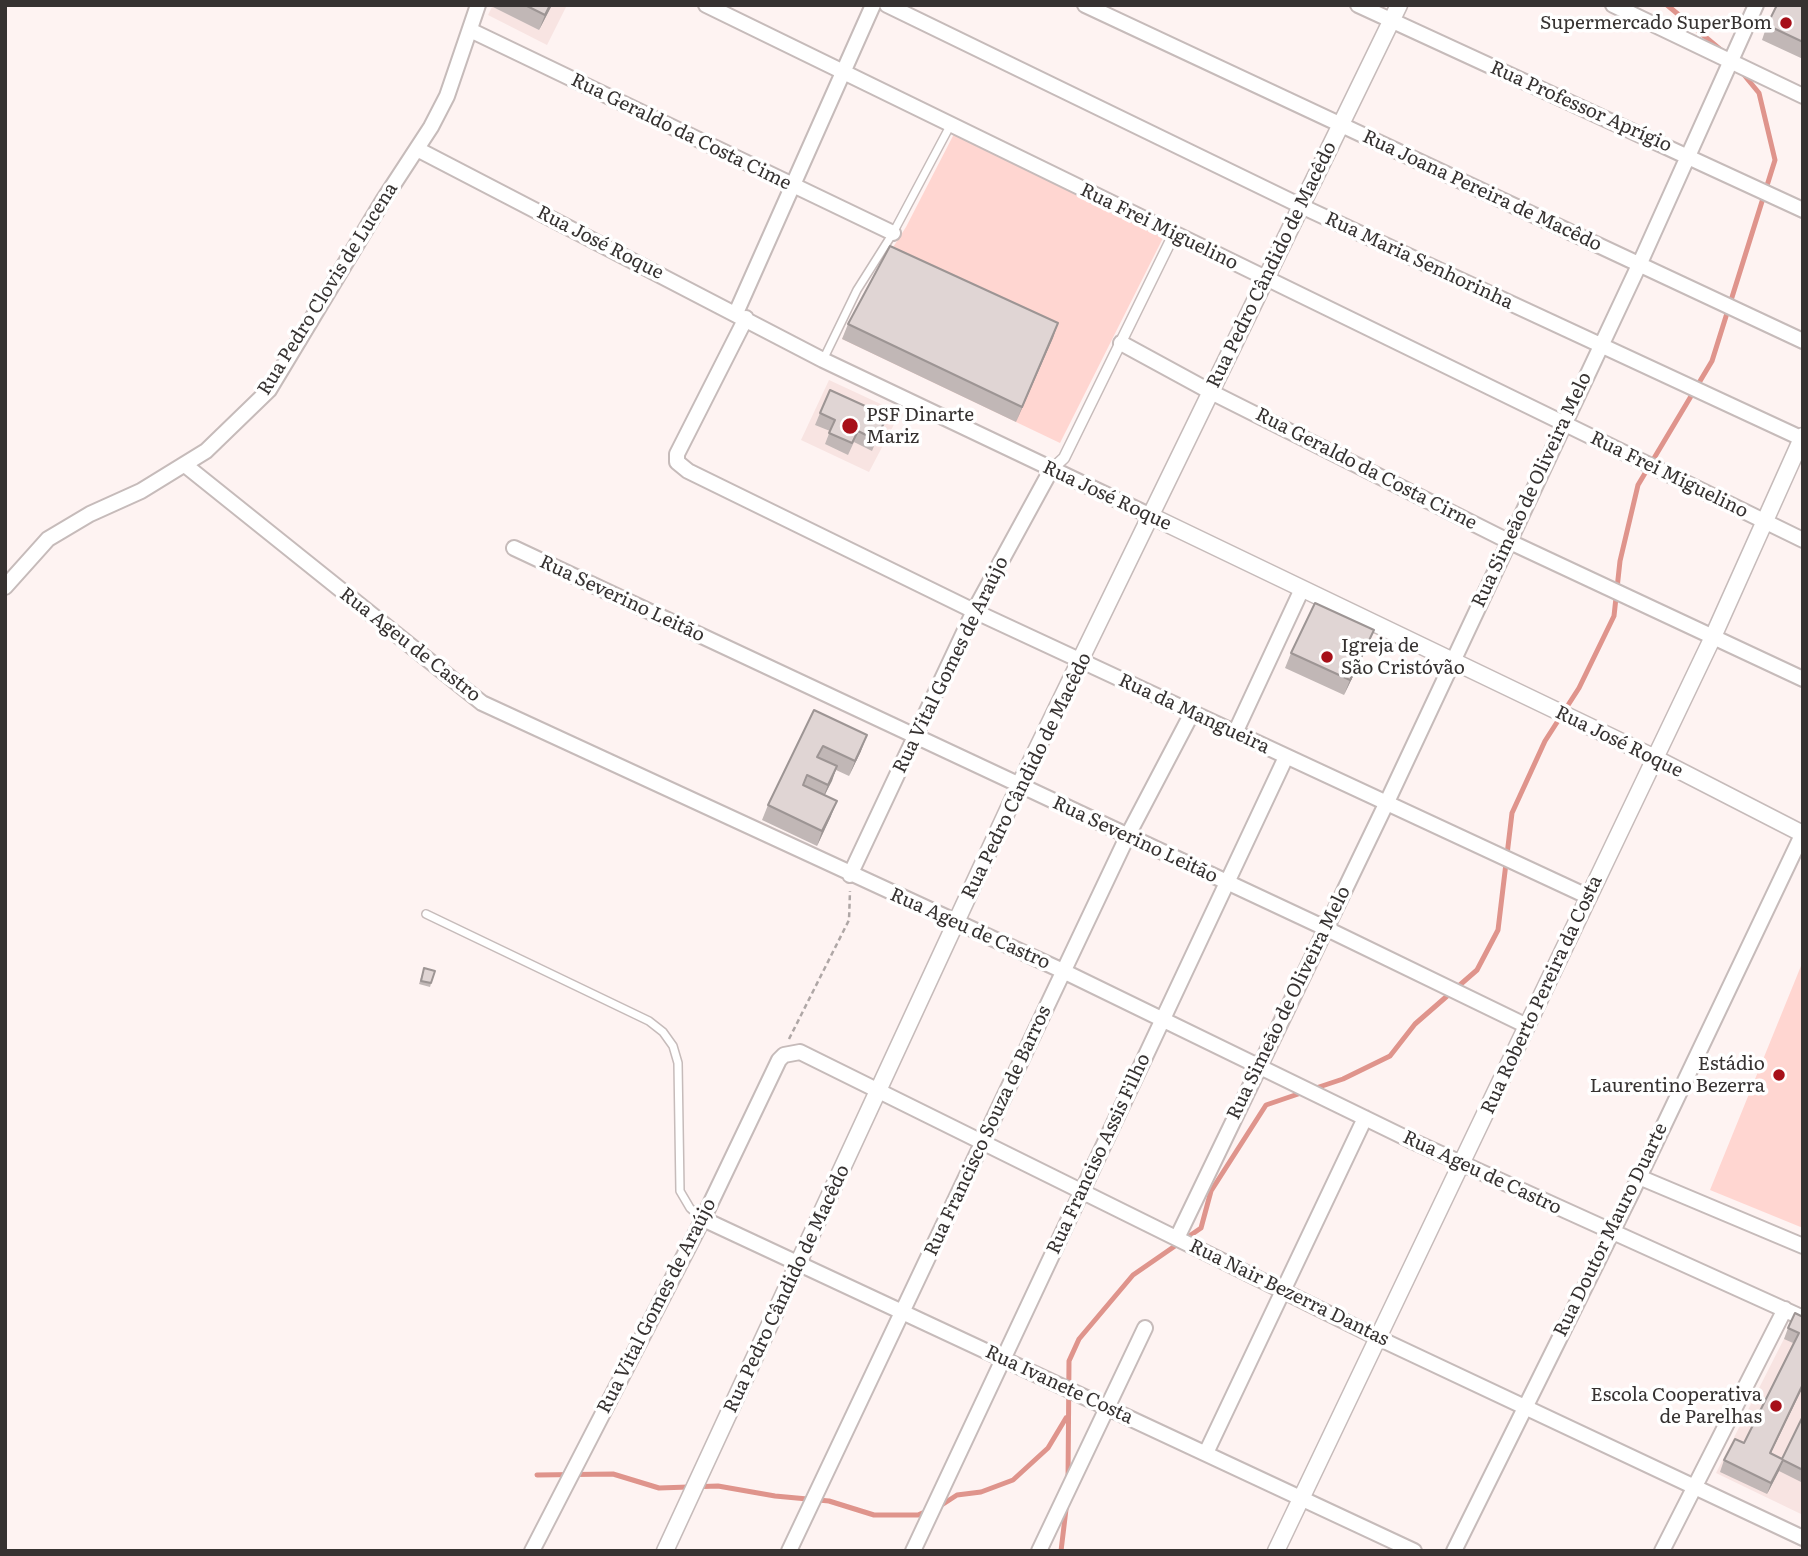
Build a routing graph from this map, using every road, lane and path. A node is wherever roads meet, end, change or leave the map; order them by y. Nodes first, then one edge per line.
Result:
1 (478, 5) edge
2 (706, 5) edge
3 (873, 5) edge
4 (887, 5) edge
5 (1085, 5) edge
6 (1358, 5) edge
7 (1398, 5) edge
8 (1613, 5) edge
9 (1756, 5) edge
10 (1391, 22) junction
11 (470, 30) junction
12 (1729, 61) junction
13 (844, 74) junction
14 (1803, 96) edge
15 (1339, 125) junction
16 (950, 126) junction
17 (417, 149) junction
18 (1688, 155) junction
19 (791, 185) junction
20 (1301, 206) junction
21 (1803, 210) edge
22 (893, 233) junction
23 (1174, 234) junction
24 (1640, 263) junction
25 (1266, 279) junction
26 (741, 316) junction
27 (1803, 341) edge
28 (1121, 343) junction
29 (1601, 344) junction
30 (823, 360) junction
31 (1211, 392) junction
32 (1563, 422) junction
33 (1802, 438) edge
34 (185, 464) junction
35 (1051, 470) junction
36 (1151, 516) junction
37 (1763, 522) junction
38 (1803, 540) edge
39 (1508, 541) junction
40 (514, 548) dead end
41 (5, 587) edge
42 (1302, 589) junction
43 (974, 611) junction
44 (1712, 639) junction
45 (1082, 661) junction
46 (1451, 661) junction
47 (1803, 679) edge
48 (1192, 713) junction
49 (1235, 733) junction
50 (916, 737) junction
51 (1286, 757) junction
52 (1653, 757) junction
53 (1019, 786) junction
54 (1387, 802) junction
55 (1803, 833) edge
56 (1128, 835) junction
57 (850, 875) junction
58 (1228, 883) junction
59 (1589, 897) junction
60 (426, 914) dead end
61 (956, 923) junction
62 (1325, 928) junction
63 (1063, 971) junction
64 (1163, 1018) junction
65 (1527, 1026) junction
66 (779, 1060) junction
67 (1258, 1067) junction
68 (879, 1092) junction
69 (1365, 1118) junction
70 (982, 1142) junction
71 (1463, 1164) junction
72 (1639, 1177) junction
73 (1082, 1189) junction
74 (703, 1219) junction
75 (1609, 1232) junction
76 (1177, 1238) junction
77 (1803, 1247) edge
78 (800, 1265) junction
79 (1283, 1290) junction
80 (1785, 1309) junction
81 (903, 1311) junction
82 (1803, 1318) edge
83 (1145, 1328) dead end
84 (1376, 1337) junction
85 (1002, 1358) junction
86 (1525, 1406) junction
87 (1106, 1407) junction
88 (1206, 1453) junction
89 (1693, 1487) junction
90 (1302, 1499) junction
91 (1803, 1538) edge
92 (535, 1550) edge
93 (665, 1551) edge
94 (789, 1551) edge
95 (913, 1551) edge
96 (1039, 1551) edge
97 (1276, 1551) edge
98 (1413, 1551) edge
99 (1454, 1551) edge
100 (1662, 1551) edge

1 - 11 street, Rua Pedro Clovis de Lucena
2 - 13 street, Rua Frei Miguelino
3 - 13 street
4 - 20 street, Rua Maria Senhorinha
5 - 15 street, Rua Joana Pereira de Macêdo
6 - 10 street, Rua Professor Aprígio
7 - 10 street, Rua Pedro Cândido de Macêdo
8 - 12 street
9 - 12 street, Rua Simeão de Oliveira Melo
10 - 15 street, Rua Pedro Cândido de Macêdo
10 - 18 street, Rua Professor Aprígio
11 - 17 street, Rua Pedro Clovis de Lucena
11 - 19 street, Rua Geraldo da Costa Cime
12 - 14 street
12 - 18 street, Rua Simeão de Oliveira Melo
13 - 16 street, Rua Frei Miguelino
13 - 19 street
15 - 20 street, Rua Pedro Cândido de Macêdo
15 - 24 street, Rua Joana Pereira de Macêdo
16 - 22 lane
16 - 23 street, Rua Frei Miguelino
17 - 26 street, Rua José Roque
17 - 34 street, Rua Pedro Clovis de Lucena
18 - 21 street, Rua Professor Aprígio
18 - 24 street, Rua Simeão de Oliveira Melo
19 - 22 street, Rua Geraldo da Costa Cime
19 - 26 street
20 - 25 street, Rua Pedro Cândido de Macêdo
20 - 29 street, Rua Maria Senhorinha
22 - 30 lane
23 - 25 street, Rua Frei Miguelino
23 - 28 street, Rua Vital Gomes de Araújo
24 - 27 street, Rua Joana Pereira de Macêdo
24 - 29 street, Rua Simeão de Oliveira Melo
25 - 31 street, Rua Pedro Cândido de Macêdo
25 - 32 street, Rua Frei Miguelino
26 - 30 street, Rua José Roque
26 - 43 street, Rua da Mangueira
28 - 31 street, Rua Geraldo da Costa Cirne
28 - 35 street, Rua Vital Gomes de Araújo
29 - 32 street, Rua Simeão de Oliveira Melo
29 - 33 street, Rua Maria Senhorinha
30 - 35 street, Rua José Roque
31 - 36 street, Rua Pedro Cândido de Macêdo
31 - 39 street, Rua Geraldo da Costa Cirne
32 - 37 street, Rua Frei Miguelino
32 - 39 street, Rua Simeão de Oliveira Melo
33 - 37 street, Rua Roberto Pereira da Costa
34 - 41 street, Rua Pedro Clovis de Lucena
34 - 57 street, Rua Ageu de Castro
35 - 36 street, Rua José Roque
35 - 43 street, Rua Vital Gomes de Araújo
36 - 42 street, Rua José Roque
36 - 45 street, Rua Pedro Cândido de Macêdo
37 - 38 street, Rua Frei Miguelino
37 - 44 street, Rua Roberto Pereira da Costa
39 - 44 street, Rua Geraldo da Costa Cirne
39 - 46 street, Rua Simeão de Oliveira Melo
40 - 50 street, Rua Severino Leitão
42 - 46 street, Rua José Roque
42 - 49 street
43 - 45 street, Rua da Mangueira
43 - 50 street, Rua Vital Gomes de Araújo
44 - 47 street, Rua Geraldo da Costa Cirne
44 - 52 street, Rua Roberto Pereira da Costa
45 - 48 street, Rua da Mangueira
45 - 53 street, Rua Pedro Cândido de Macêdo
46 - 52 street, Rua José Roque
46 - 54 street, Rua Simeão de Oliveira Melo
48 - 49 street, Rua da Mangueira
48 - 56 street, Rua Francisco Souza de Barros
49 - 51 street, Rua da Mangueira
50 - 53 street, Rua Severino Leitão
50 - 57 street, Rua Vital Gomes de Araújo
51 - 54 street, Rua da Mangueira
51 - 58 street, Rua Franciso Assis Filho
52 - 55 street, Rua José Roque
52 - 59 street, Rua Roberto Pereira da Costa
53 - 56 street, Rua Severino Leitão
53 - 61 street, Rua Pedro Cândido de Macêdo
54 - 59 street, Rua da Mangueira
54 - 62 street, Rua Simeão de Oliveira Melo
55 - 72 street, Rua Doutor Mauro Duarte
56 - 58 street, Rua Severino Leitão
56 - 63 street, Rua Francisco Souza de Barros
57 - 61 street, Rua Ageu de Castro
57 - 66 path
58 - 62 street, Rua Severino Leitão
58 - 64 street, Rua Franciso Assis Filho
59 - 65 street, Rua Roberto Pereira da Costa
60 - 74 lane
61 - 63 street, Rua Ageu de Castro
61 - 68 street, Rua Pedro Cândido de Macêdo
62 - 65 street, Rua Severino Leitão
62 - 67 street, Rua Simeão de Oliveira Melo
63 - 64 street, Rua Ageu de Castro
63 - 70 street, Rua Francisco Souza de Barros
64 - 67 street, Rua Ageu de Castro
64 - 73 street, Rua Franciso Assis Filho
65 - 71 street, Rua Roberto Pereira da Costa
66 - 68 street, Rua Nair Bezerra Dantas
66 - 74 street, Rua Vital Gomes de Araújo
67 - 69 street, Rua Ageu de Castro
67 - 76 street, Rua Simeão de Oliveira Melo
68 - 70 street, Rua Nair Bezerra Dantas
68 - 78 street, Rua Pedro Cândido de Macêdo
69 - 71 street, Rua Ageu de Castro
69 - 79 street
70 - 73 street, Rua Nair Bezerra Dantas
70 - 81 street, Rua Francisco Souza de Barros
71 - 75 street, Rua Ageu de Castro
71 - 84 street, Rua Roberto Pereira da Costa
72 - 75 street, Rua Doutor Mauro Duarte
72 - 77 street
73 - 76 street, Rua Nair Bezerra Dantas
73 - 85 street, Rua Franciso Assis Filho
74 - 78 street, Rua Ivanete Costa
74 - 92 street, Rua Vital Gomes de Araújo
75 - 80 street, Rua Ageu de Castro
75 - 86 street, Rua Doutor Mauro Duarte
76 - 79 street, Rua Nair Bezerra Dantas
78 - 81 street, Rua Ivanete Costa
78 - 93 street, Rua Pedro Cândido de Macêdo
79 - 84 street, Rua Nair Bezerra Dantas
79 - 88 street
80 - 82 street, Rua Ageu de Castro
80 - 89 street
81 - 85 street, Rua Ivanete Costa
81 - 94 street, Rua Francisco Souza de Barros
83 - 87 street
84 - 86 street, Rua Nair Bezerra Dantas
84 - 90 street, Rua Roberto Pereira da Costa
85 - 87 street, Rua Ivanete Costa
85 - 95 street, Rua Franciso Assis Filho
86 - 89 street, Rua Nair Bezerra Dantas
86 - 99 street, Rua Doutor Mauro Duarte
87 - 88 street, Rua Ivanete Costa
87 - 96 street
88 - 90 street, Rua Ivanete Costa
89 - 91 street, Rua Nair Bezerra Dantas
89 - 100 street
90 - 97 street, Rua Roberto Pereira da Costa
90 - 98 street, Rua Ivanete Costa

